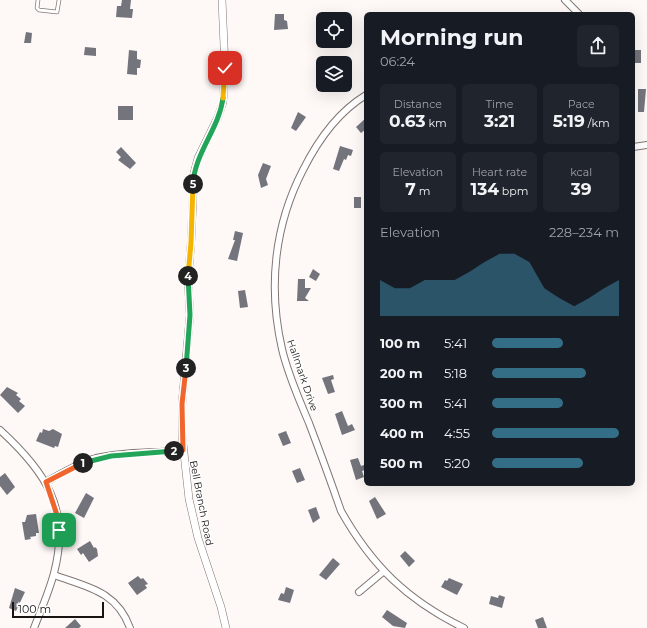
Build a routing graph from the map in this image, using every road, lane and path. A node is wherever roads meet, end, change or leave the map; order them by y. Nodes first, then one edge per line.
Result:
1 (38, 0) edge
2 (59, 0) edge
3 (222, 0) edge
4 (566, 0) edge
5 (577, 12) edge
6 (364, 96) edge
7 (647, 145) edge
8 (635, 147) edge
9 (0, 430) edge
10 (183, 450) junction
11 (46, 482) junction
12 (383, 572) junction
13 (54, 575) junction
14 (359, 592) dead end
15 (34, 628) edge
16 (130, 628) edge
17 (226, 628) edge
18 (464, 628) edge

1 - 2 lane
3 - 10 street, Bell Branch Road
4 - 5 street
6 - 12 street, Hallmark Drive
7 - 8 street
9 - 11 street
10 - 11 street
10 - 17 street, Bell Branch Road
11 - 13 street
12 - 14 street
12 - 18 street, Hallmark Drive
13 - 15 street
13 - 16 street

